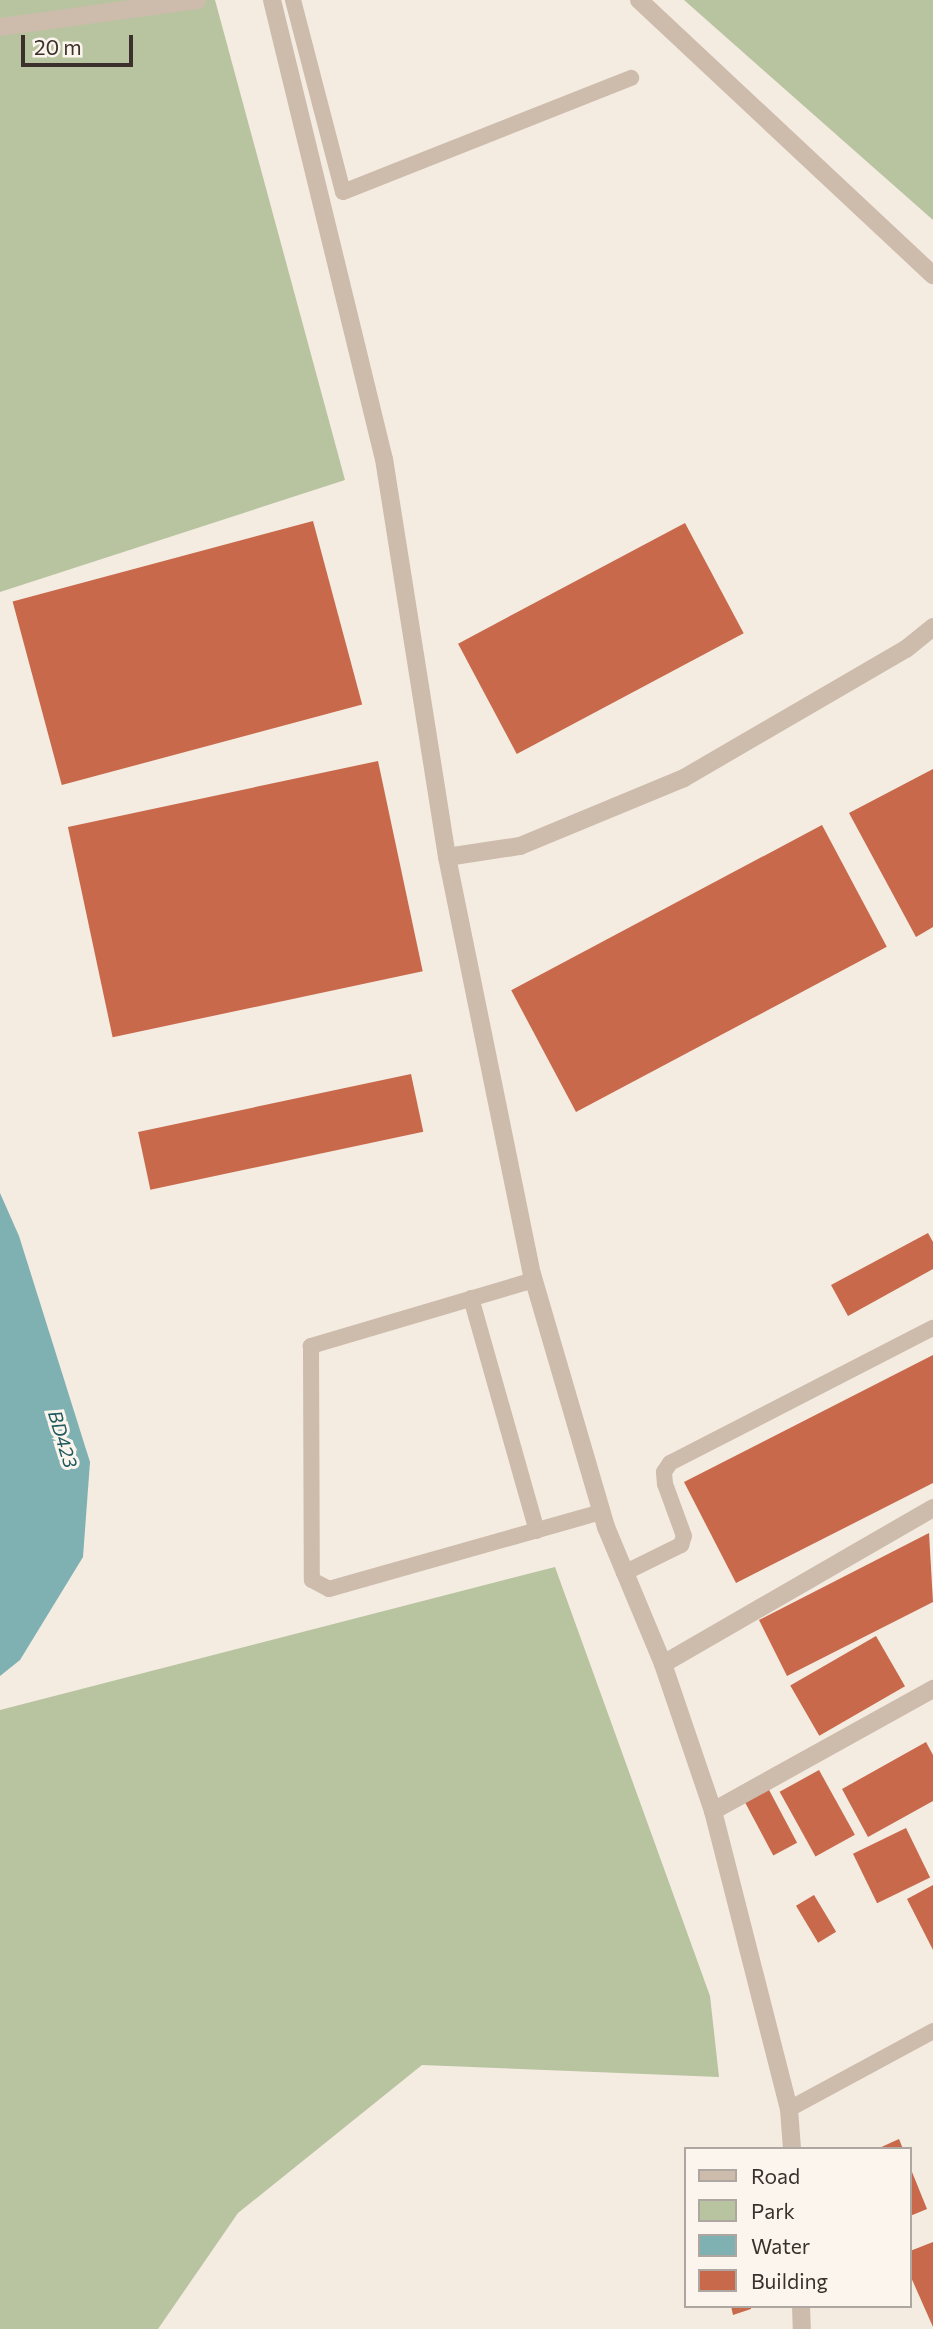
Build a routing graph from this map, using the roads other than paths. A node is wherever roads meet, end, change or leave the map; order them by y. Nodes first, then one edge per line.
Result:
1 (197, 0) edge
2 (272, 0) edge
3 (293, 0) edge
4 (639, 0) edge
5 (0, 27) edge
6 (631, 78) dead end
7 (322, 109) junction
8 (300, 116) junction
9 (933, 275) edge
10 (933, 627) edge
11 (447, 857) junction
12 (534, 1280) junction
13 (471, 1298) junction
14 (933, 1328) edge
15 (933, 1508) edge
16 (602, 1512) junction
17 (537, 1531) junction
18 (624, 1573) junction
19 (663, 1664) junction
20 (933, 1689) edge
21 (713, 1811) junction
22 (933, 2031) edge
23 (789, 2109) junction
24 (792, 2147) edge
25 (801, 2308) edge
26 (802, 2329) edge

1 - 5 street
2 - 8 street
3 - 7 lane
4 - 9 street
6 - 7 lane
7 - 8 lane
8 - 11 street
10 - 11 street
11 - 12 street
12 - 13 lane
12 - 16 street
13 - 17 lane
13 - 17 lane
14 - 18 lane
15 - 19 street
16 - 17 lane
16 - 18 street
18 - 19 street
19 - 21 street
20 - 21 street
21 - 23 street
22 - 23 lane
23 - 24 street
25 - 26 street

